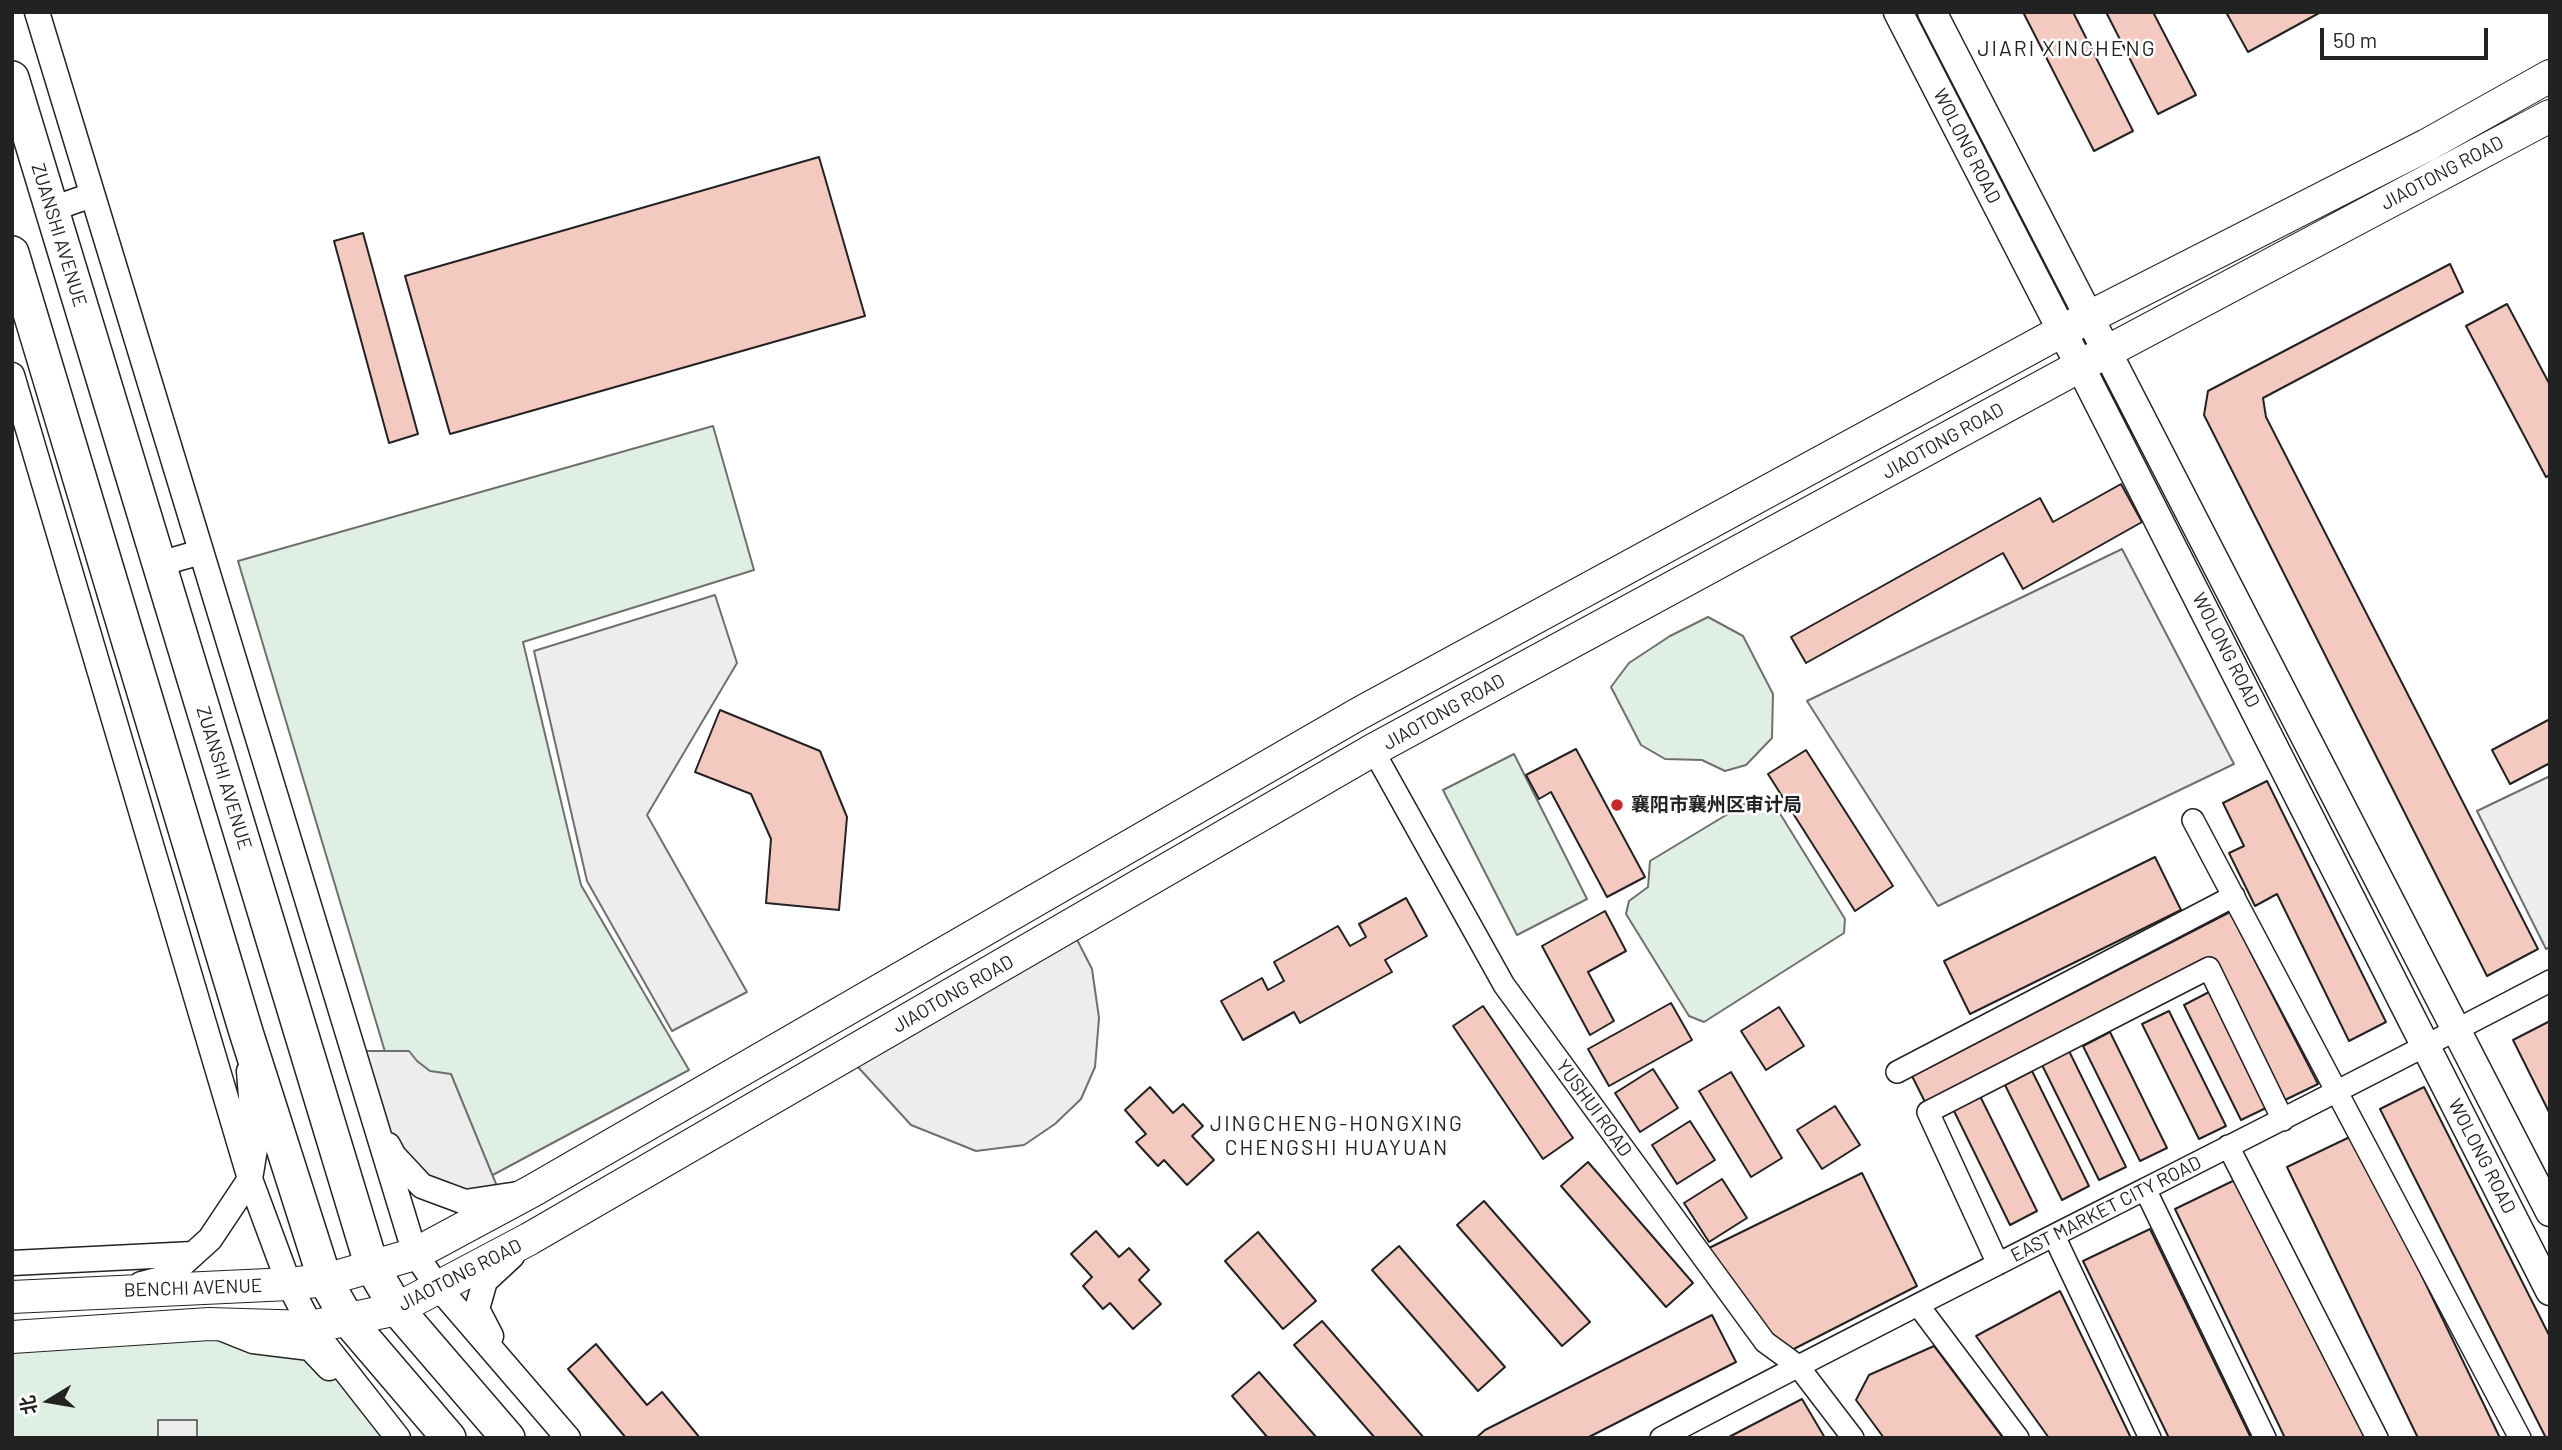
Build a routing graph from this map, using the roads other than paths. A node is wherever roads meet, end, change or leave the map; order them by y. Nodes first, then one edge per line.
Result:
1 (37, 12) edge
2 (1898, 12) edge
3 (1931, 12) edge
4 (2550, 76) edge
5 (12, 78) edge
6 (2550, 116) edge
7 (92, 195) junction
8 (51, 209) junction
9 (12, 253) edge
10 (2076, 324) junction
11 (2094, 359) junction
12 (12, 375) edge
13 (56, 398) junction
14 (22, 407) junction
15 (201, 552) junction
16 (159, 564) junction
17 (1373, 750) junction
18 (2193, 820) dead end
19 (2234, 897) junction
20 (2550, 981) edge
21 (2456, 1030) junction
22 (246, 1032) junction
23 (2427, 1046) junction
24 (1897, 1072) dead end
25 (2336, 1091) junction
26 (373, 1118) junction
27 (2284, 1120) junction
28 (2228, 1146) junction
29 (250, 1179) junction
30 (2145, 1189) junction
31 (533, 1191) junction
32 (2550, 1212) edge
33 (2054, 1236) junction
34 (529, 1239) junction
35 (193, 1254) junction
36 (415, 1254) junction
37 (12, 1263) edge
38 (1998, 1264) junction
39 (372, 1267) junction
40 (325, 1280) junction
41 (289, 1284) junction
42 (438, 1287) junction
43 (117, 1291) junction
44 (2550, 1291) edge
45 (12, 1297) edge
46 (1918, 1305) junction
47 (397, 1309) junction
48 (348, 1320) junction
49 (209, 1324) junction
50 (311, 1328) junction
51 (12, 1337) edge
52 (1798, 1366) junction
53 (512, 1373) junction
54 (392, 1430) edge
55 (449, 1438) edge
56 (508, 1438) edge
57 (568, 1438) edge
58 (1661, 1438) edge
59 (1853, 1438) edge
60 (2018, 1438) edge
61 (2150, 1438) edge
62 (2265, 1438) edge
63 (2377, 1438) edge
64 (2520, 1438) edge

1 - 7 street
2 - 10 main road, WOLONG ROAD
3 - 10 main road, WOLONG ROAD
4 - 10 main road, JIAOTONG ROAD
5 - 8 highway, ZUANSHI AVENUE
6 - 11 main road, JIAOTONG ROAD
7 - 8 street
7 - 15 street
8 - 16 highway, ZUANSHI AVENUE
9 - 13 highway
10 - 11 main road, WOLONG ROAD
10 - 31 main road, JIAOTONG ROAD
11 - 17 main road, JIAOTONG ROAD
11 - 21 main road, WOLONG ROAD
11 - 23 main road, WOLONG ROAD
12 - 14 street
13 - 14 street
13 - 22 highway
14 - 29 street
15 - 16 street
15 - 26 street
16 - 39 highway, ZUANSHI AVENUE
17 - 34 main road, JIAOTONG ROAD
17 - 52 street, YUSHUI ROAD
18 - 19 street
19 - 24 street
19 - 25 street
20 - 21 street, EAST MARKET CITY ROAD
21 - 23 street, EAST MARKET CITY ROAD
21 - 32 main road, WOLONG ROAD
22 - 29 street
22 - 40 highway
23 - 25 street, EAST MARKET CITY ROAD
23 - 44 main road, WOLONG ROAD
25 - 27 street, EAST MARKET CITY ROAD
25 - 64 street
26 - 31 street
26 - 36 street
27 - 28 street, EAST MARKET CITY ROAD
27 - 38 street
28 - 30 street, EAST MARKET CITY ROAD
28 - 63 street
29 - 35 street
29 - 41 street
30 - 33 street, EAST MARKET CITY ROAD
30 - 62 street
31 - 36 main road, JIAOTONG ROAD
33 - 38 street, EAST MARKET CITY ROAD
33 - 61 street
34 - 42 main road, JIAOTONG ROAD
34 - 53 street
35 - 37 street
35 - 43 street
36 - 39 main road, JIAOTONG ROAD
36 - 42 street
38 - 46 street, EAST MARKET CITY ROAD
39 - 40 main road, BENCHI AVENUE
39 - 47 highway, ZUANSHI AVENUE
40 - 41 main road, BENCHI AVENUE
40 - 48 highway
41 - 43 main road, BENCHI AVENUE
41 - 50 street
42 - 47 main road, JIAOTONG ROAD
42 - 53 street
43 - 45 main road, BENCHI AVENUE
46 - 52 street, EAST MARKET CITY ROAD
46 - 60 street
47 - 48 main road, JIAOTONG ROAD
47 - 56 highway, ZUANSHI AVENUE
48 - 50 main road, BENCHI AVENUE
48 - 55 highway
49 - 50 main road, BENCHI AVENUE
49 - 51 main road, BENCHI AVENUE
49 - 54 street
50 - 54 street
52 - 58 street, EAST MARKET CITY ROAD
52 - 59 street, YUSHUI ROAD
53 - 57 street

